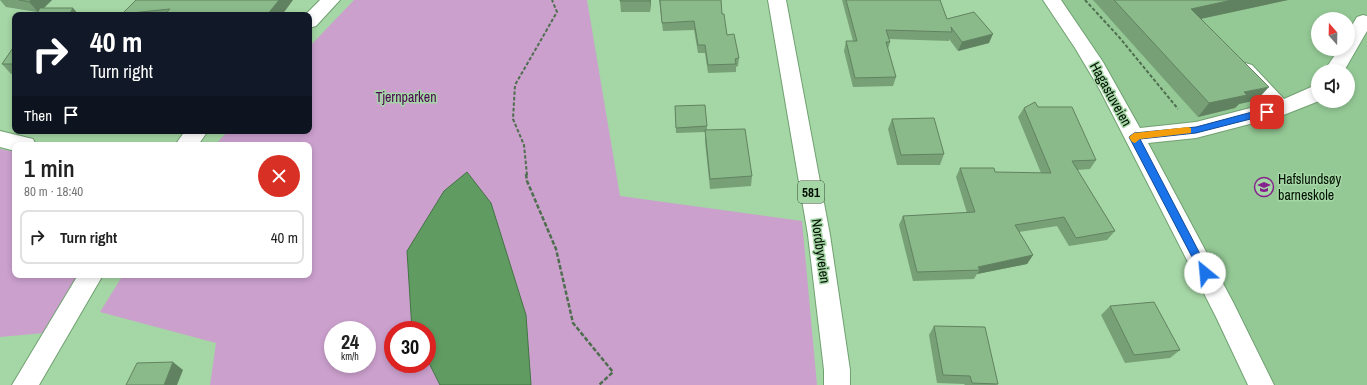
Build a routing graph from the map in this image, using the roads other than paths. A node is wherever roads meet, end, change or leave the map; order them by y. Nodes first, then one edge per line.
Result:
1 (332, 0) edge
2 (777, 0) edge
3 (1052, 0) edge
4 (312, 19) edge
5 (1362, 21) dead end
6 (1232, 58) edge
7 (1339, 64) edge
8 (1311, 95) edge
9 (1281, 108) junction
10 (195, 134) edge
11 (1134, 137) junction
12 (188, 142) edge
13 (89, 278) edge
14 (26, 385) edge
15 (837, 385) edge
16 (1261, 385) edge

1 - 4 street
2 - 15 street, Nordbyveien / 581
3 - 11 street, Hagastuveien
5 - 7 street
6 - 9 street
8 - 9 street
9 - 11 street
10 - 12 street
11 - 16 street, Hagastuveien
13 - 14 street

